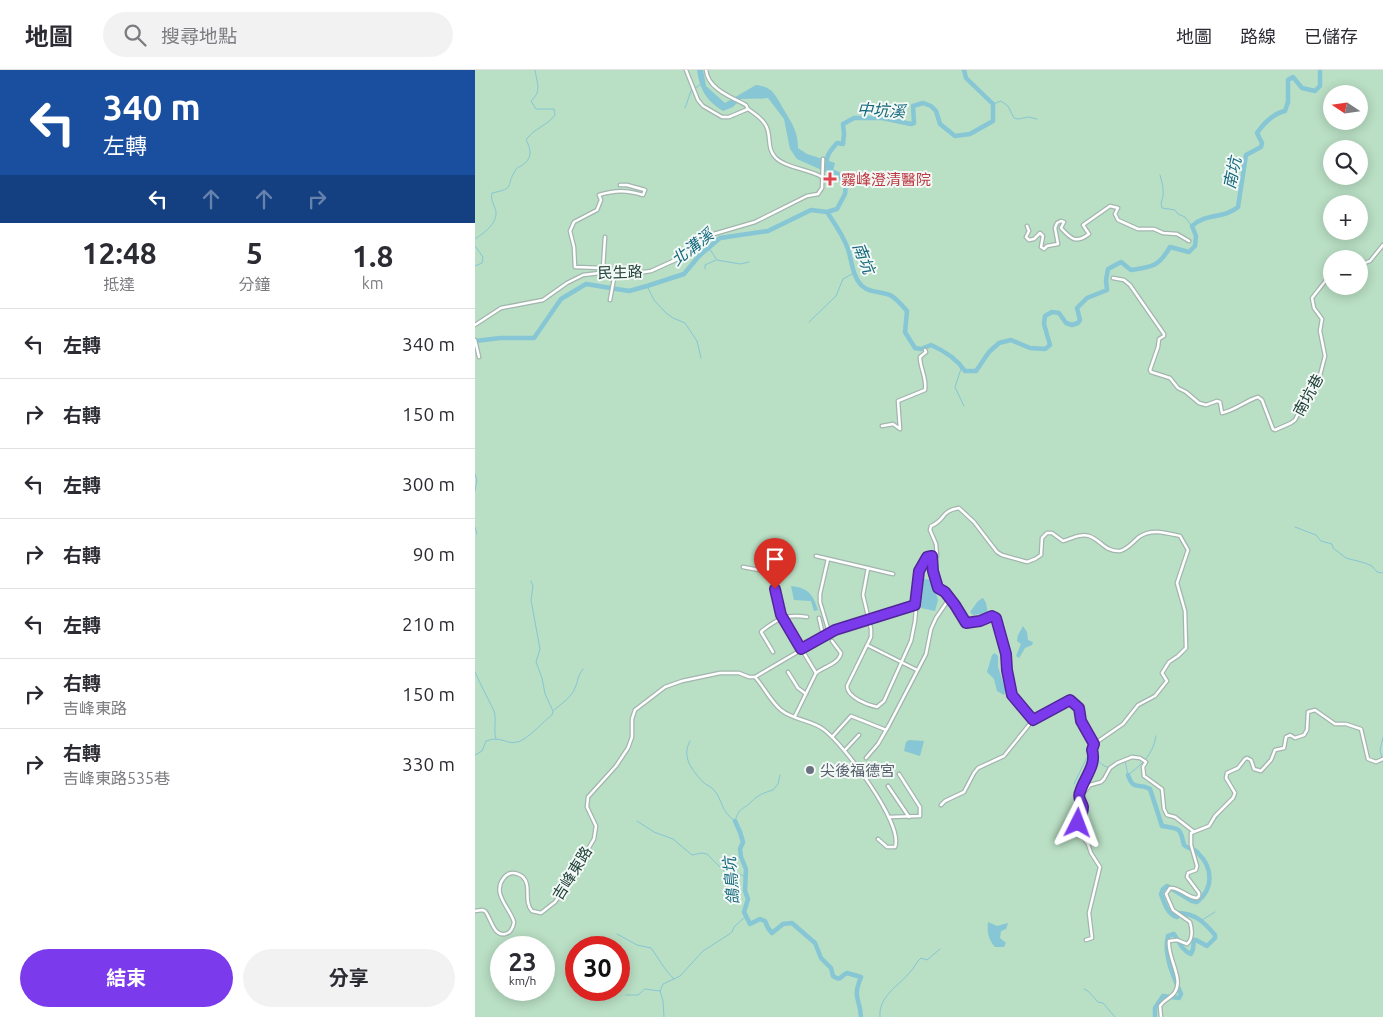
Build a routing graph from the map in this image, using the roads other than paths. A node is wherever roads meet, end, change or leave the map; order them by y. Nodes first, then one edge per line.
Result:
1 (686, 70) edge
2 (706, 70) edge
3 (748, 109) junction
4 (823, 159) dead end
5 (822, 175) junction
6 (620, 186) dead end
7 (1027, 226) dead end
8 (605, 237) dead end
9 (1189, 241) dead end
10 (1383, 245) edge
11 (1368, 262) edge
12 (603, 268) junction
13 (608, 272) junction
14 (615, 273) junction
15 (1113, 278) dead end
16 (1323, 283) edge
17 (610, 298) dead end
18 (475, 325) edge
19 (475, 340) edge
20 (925, 350) dead end
21 (479, 356) dead end
22 (882, 426) dead end
23 (817, 556) dead end
24 (932, 556) junction
25 (828, 559) junction
26 (743, 567) dead end
27 (868, 568) junction
28 (893, 574) dead end
29 (949, 599) junction
30 (915, 605) junction
31 (807, 617) dead end
32 (782, 618) junction
33 (819, 618) dead end
34 (869, 619) junction
35 (829, 632) junction
36 (823, 635) junction
37 (832, 641) dead end
38 (867, 646) junction
39 (801, 649) junction
40 (773, 652) dead end
41 (902, 662) junction
42 (918, 670) junction
43 (788, 672) dead end
44 (816, 673) junction
45 (755, 677) junction
46 (806, 694) junction
47 (795, 716) junction
48 (1033, 720) junction
49 (886, 730) junction
50 (859, 735) dead end
51 (832, 737) junction
52 (1094, 744) junction
53 (845, 750) junction
54 (866, 758) dead end
55 (1382, 760) edge
56 (899, 774) dead end
57 (889, 786) dead end
58 (1079, 798) junction
59 (941, 805) dead end
60 (889, 817) junction
61 (909, 817) junction
62 (1193, 831) junction
63 (878, 839) dead end
64 (475, 911) edge
65 (1086, 940) dead end
66 (1161, 1017) edge

1 - 3 street
2 - 3 street
3 - 5 street
4 - 5 street
5 - 14 street, 民生路
6 - 12 street
7 - 9 street
8 - 12 street
10 - 11 street
12 - 13 street
13 - 14 street, 民生路
13 - 18 street, 民生路
14 - 17 street
15 - 16 street, 南坑巷
19 - 21 street
20 - 22 street
23 - 25 street
24 - 29 street
24 - 30 street
24 - 52 street
25 - 27 street
25 - 35 street
26 - 32 street
27 - 28 street
27 - 34 street
29 - 42 street
29 - 48 street
30 - 34 street
30 - 41 street
31 - 32 street
32 - 39 street
32 - 40 street
33 - 36 street
34 - 35 street
34 - 38 street
35 - 36 street
36 - 39 street
37 - 44 street
38 - 41 street
38 - 41 street
39 - 44 street
39 - 45 street
41 - 42 street
42 - 49 street
43 - 46 street
44 - 46 street
45 - 47 street
45 - 64 street, 吉峰東路
46 - 47 street
47 - 51 street
48 - 52 street
48 - 59 street
49 - 51 street
49 - 54 street
50 - 53 street
51 - 53 street
52 - 58 street
53 - 60 street
55 - 62 street
56 - 61 street
57 - 61 street
58 - 62 street
58 - 65 street
60 - 61 street
60 - 63 street
62 - 66 street

